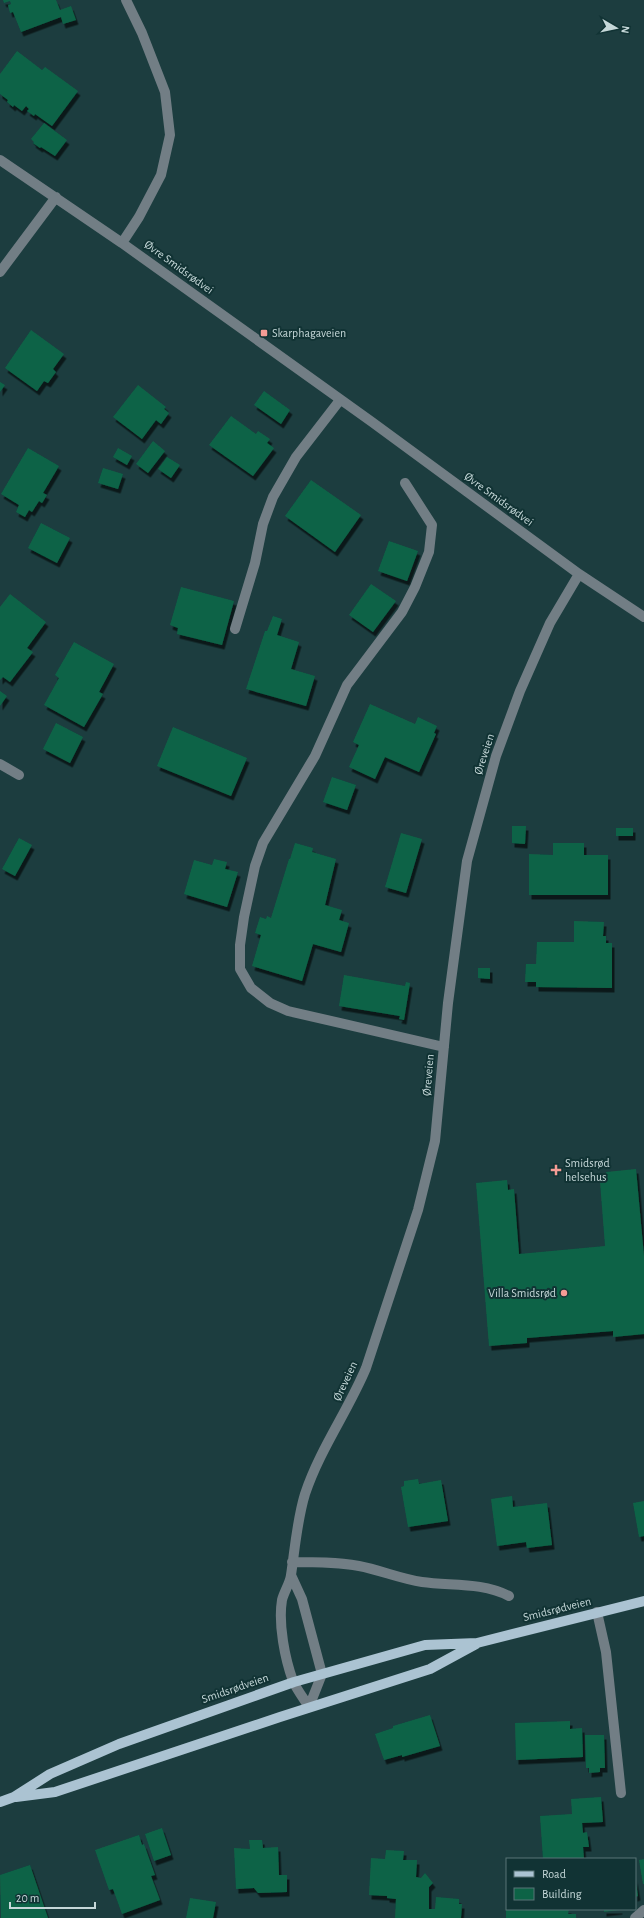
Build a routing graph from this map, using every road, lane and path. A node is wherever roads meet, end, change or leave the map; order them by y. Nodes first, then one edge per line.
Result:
1 (126, 0) edge
2 (0, 160) edge
3 (56, 197) junction
4 (122, 243) junction
5 (0, 272) edge
6 (340, 400) junction
7 (405, 483) dead end
8 (579, 574) junction
9 (644, 617) edge
10 (235, 629) dead end
11 (0, 764) edge
12 (19, 775) dead end
13 (444, 1047) junction
14 (292, 1562) junction
15 (291, 1575) junction
16 (509, 1596) dead end
17 (644, 1601) edge
18 (597, 1612) junction
19 (478, 1643) junction
20 (322, 1674) junction
21 (294, 1682) junction
22 (308, 1707) junction
23 (620, 1793) dead end
24 (14, 1797) junction
25 (0, 1802) edge
26 (644, 1910) edge
27 (635, 1918) edge

1 - 4 street
2 - 3 street, Øvre Smidsrødvei
3 - 4 street, Øvre Smidsrødvei
3 - 5 street
4 - 6 street, Øvre Smidsrødvei
6 - 8 street, Øvre Smidsrødvei
6 - 10 street
7 - 13 street
8 - 9 street, Øvre Smidsrødvei
8 - 13 street, Øreveien
11 - 12 street
13 - 14 street, Øreveien
14 - 15 street, Øreveien
14 - 16 street
15 - 20 street, Øreveien
15 - 21 street, Øreveien
17 - 18 main road, Smidsrødveien
18 - 19 main road, Smidsrødveien
18 - 23 street
19 - 20 main road, Smidsrødveien
19 - 22 main road, Smidsrødveien
20 - 21 main road, Smidsrødveien
20 - 22 street
21 - 22 street, Øreveien
21 - 24 main road, Smidsrødveien
22 - 24 main road, Smidsrødveien
24 - 25 main road, Smidsrødveien
26 - 27 street

